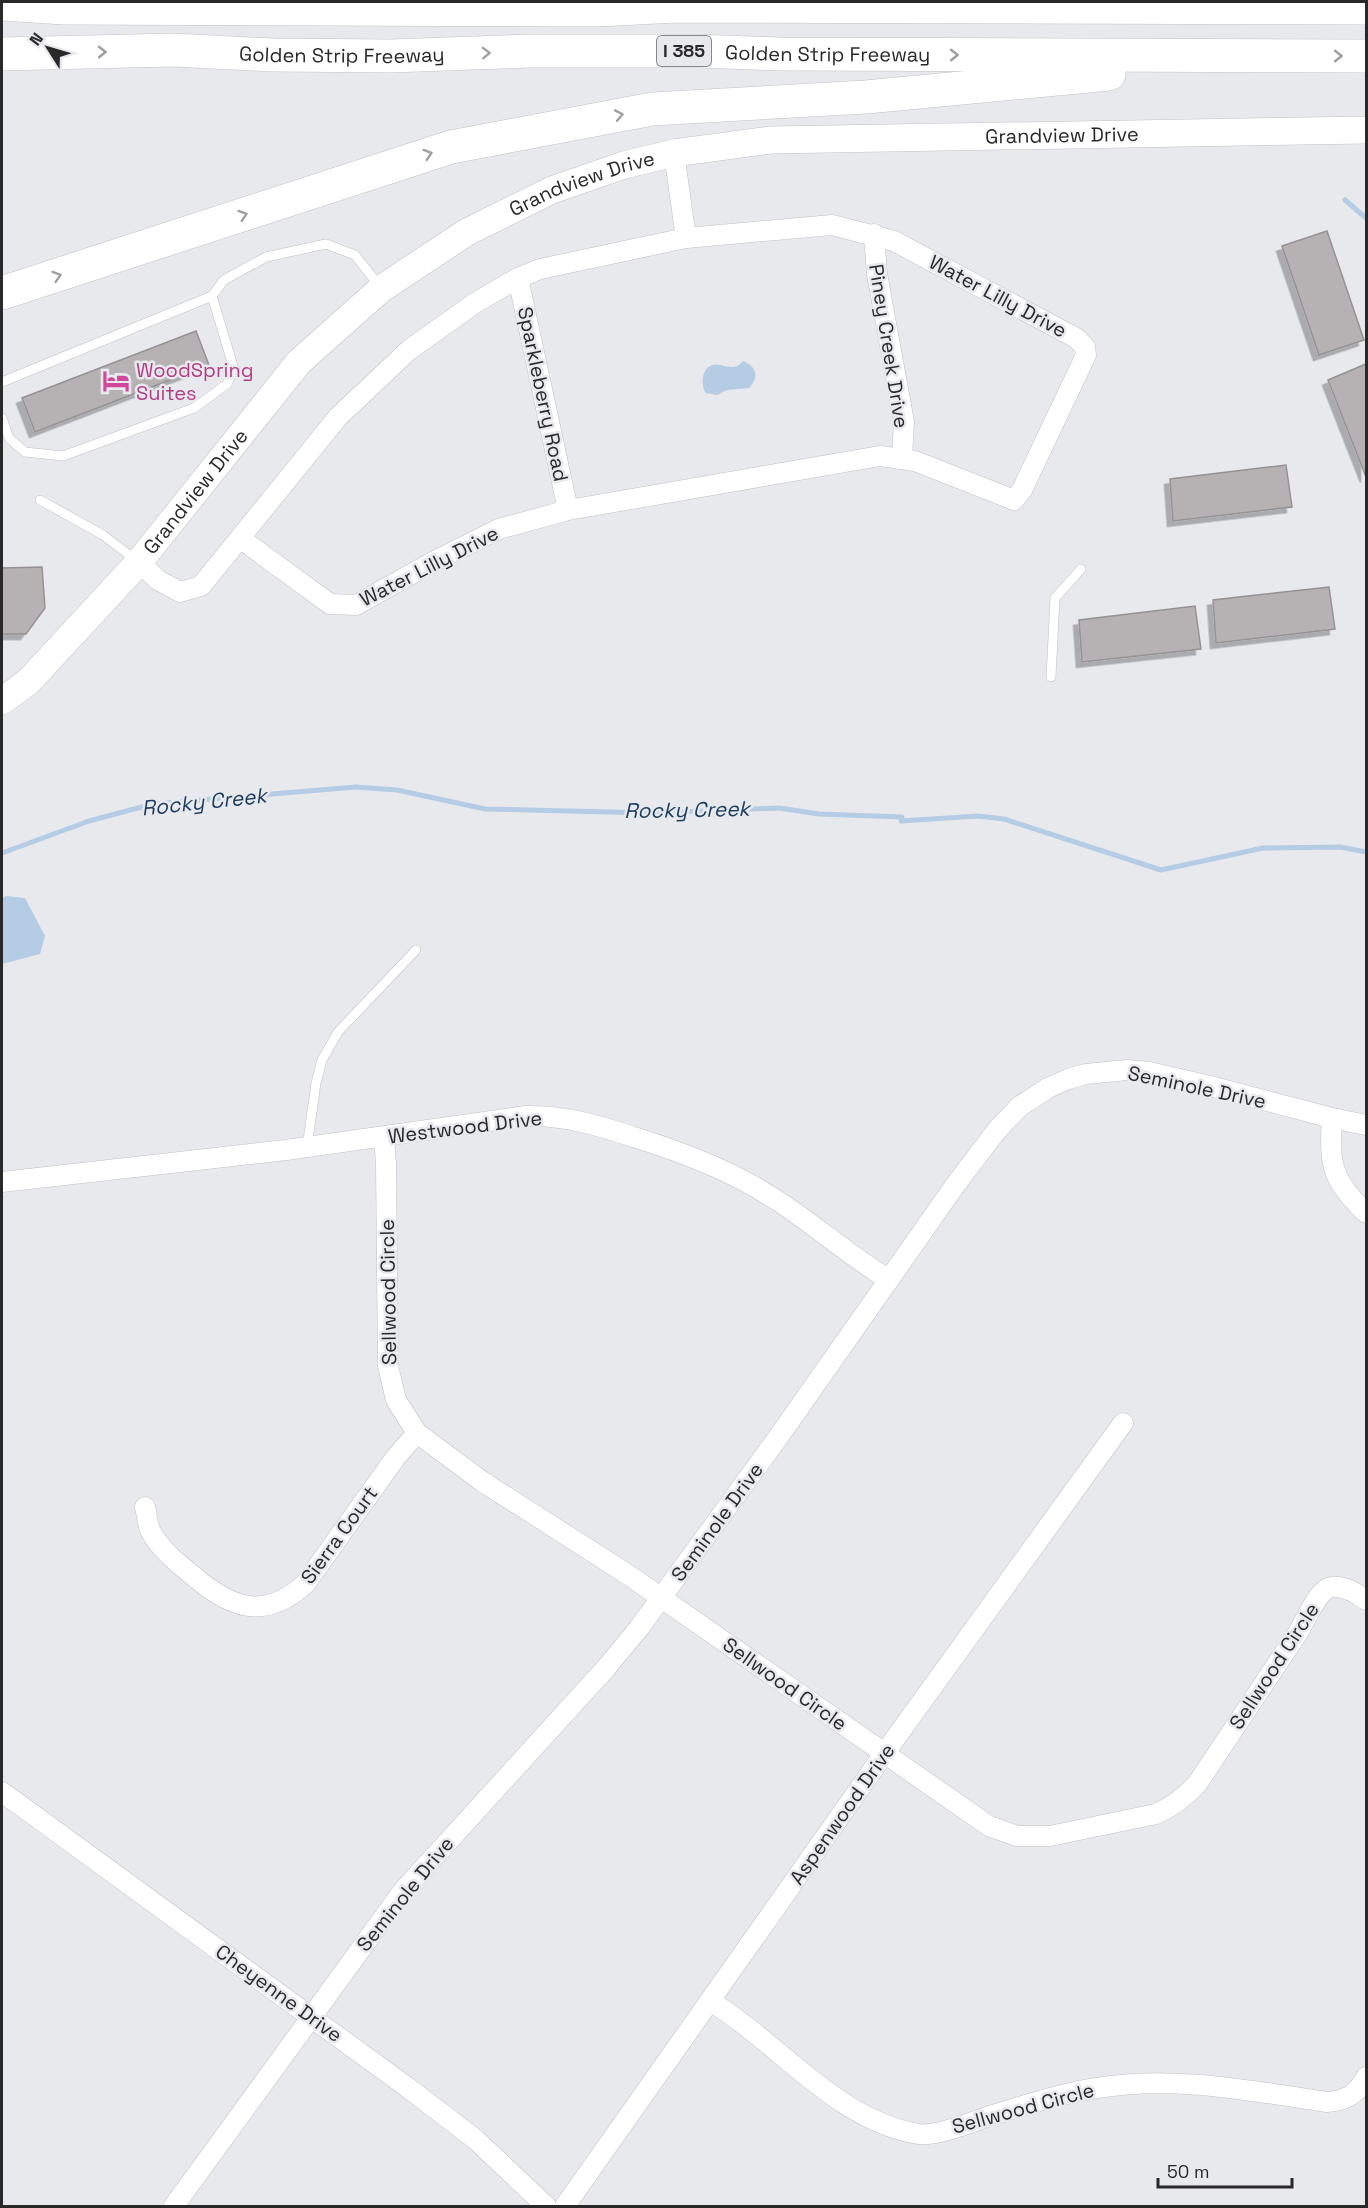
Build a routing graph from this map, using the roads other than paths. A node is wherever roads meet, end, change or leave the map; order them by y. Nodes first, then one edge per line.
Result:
1 (104, 2) edge
2 (1238, 2) edge
3 (2, 4) edge
4 (64, 8) junction
5 (1292, 8) junction
6 (1366, 8) edge
7 (2, 54) edge
8 (1305, 56) junction
9 (1366, 56) edge
10 (1366, 130) edge
11 (674, 153) junction
12 (874, 234) junction
13 (686, 238) junction
14 (518, 278) junction
15 (381, 289) junction
16 (2, 293) edge
17 (212, 296) junction
18 (2, 382) edge
19 (2, 417) edge
20 (902, 457) junction
21 (40, 500) dead end
22 (568, 510) junction
23 (240, 538) junction
24 (139, 562) junction
25 (1082, 569) dead end
26 (1051, 677) dead end
27 (2, 701) edge
28 (416, 950) dead end
29 (1332, 1118) junction
30 (1366, 1125) edge
31 (384, 1137) junction
32 (307, 1147) junction
33 (2, 1182) edge
34 (1366, 1213) edge
35 (889, 1280) junction
36 (1123, 1423) dead end
37 (417, 1433) junction
38 (145, 1507) dead end
39 (661, 1598) junction
40 (1366, 1600) edge
41 (884, 1754) junction
42 (2, 1792) edge
43 (710, 2001) junction
44 (311, 2017) junction
45 (1366, 2078) edge
46 (174, 2206) edge
47 (546, 2206) edge
48 (565, 2206) edge

1 - 4 highway
2 - 5 highway
3 - 4 highway, I 385
4 - 5 highway, I 385
5 - 6 highway, I 385
7 -> 8 highway, Golden Strip Freeway / I 385
8 -> 9 highway, Golden Strip Freeway / I 385
16 -> 8 highway
10 - 11 street, Grandview Drive
11 - 13 street
11 - 15 street, Grandview Drive
12 - 13 street, Water Lilly Drive
12 - 20 street, Piney Creek Drive
12 - 20 street, Water Lilly Drive
13 - 14 street, Water Lilly Drive
14 - 22 street, Sparkleberry Road
14 - 23 street, Water Lilly Drive
15 - 17 lane
15 - 24 street, Grandview Drive
17 - 18 lane
17 - 19 lane
20 - 22 street, Water Lilly Drive
21 - 24 lane
22 - 23 street, Water Lilly Drive
23 - 24 street, Water Lilly Drive
24 - 27 street, Grandview Drive
25 - 26 lane
28 - 32 lane
29 - 30 street, Seminole Drive
29 - 34 street
29 - 35 street, Seminole Drive
31 - 32 street, Westwood Drive
31 - 35 street, Westwood Drive
31 - 37 street, Sellwood Circle
32 - 33 street, Westwood Drive
35 - 39 street, Seminole Drive
36 - 41 street, Aspenwood Drive
37 - 38 street, Sierra Court
37 - 39 street, Sellwood Circle
39 - 41 street, Sellwood Circle
39 - 44 street, Seminole Drive
40 - 41 street, Sellwood Circle
41 - 43 street, Aspenwood Drive
42 - 44 street, Cheyenne Drive
43 - 45 street, Sellwood Circle
43 - 48 street, Aspenwood Drive
44 - 46 street, Seminole Drive
44 - 47 street, Cheyenne Drive

